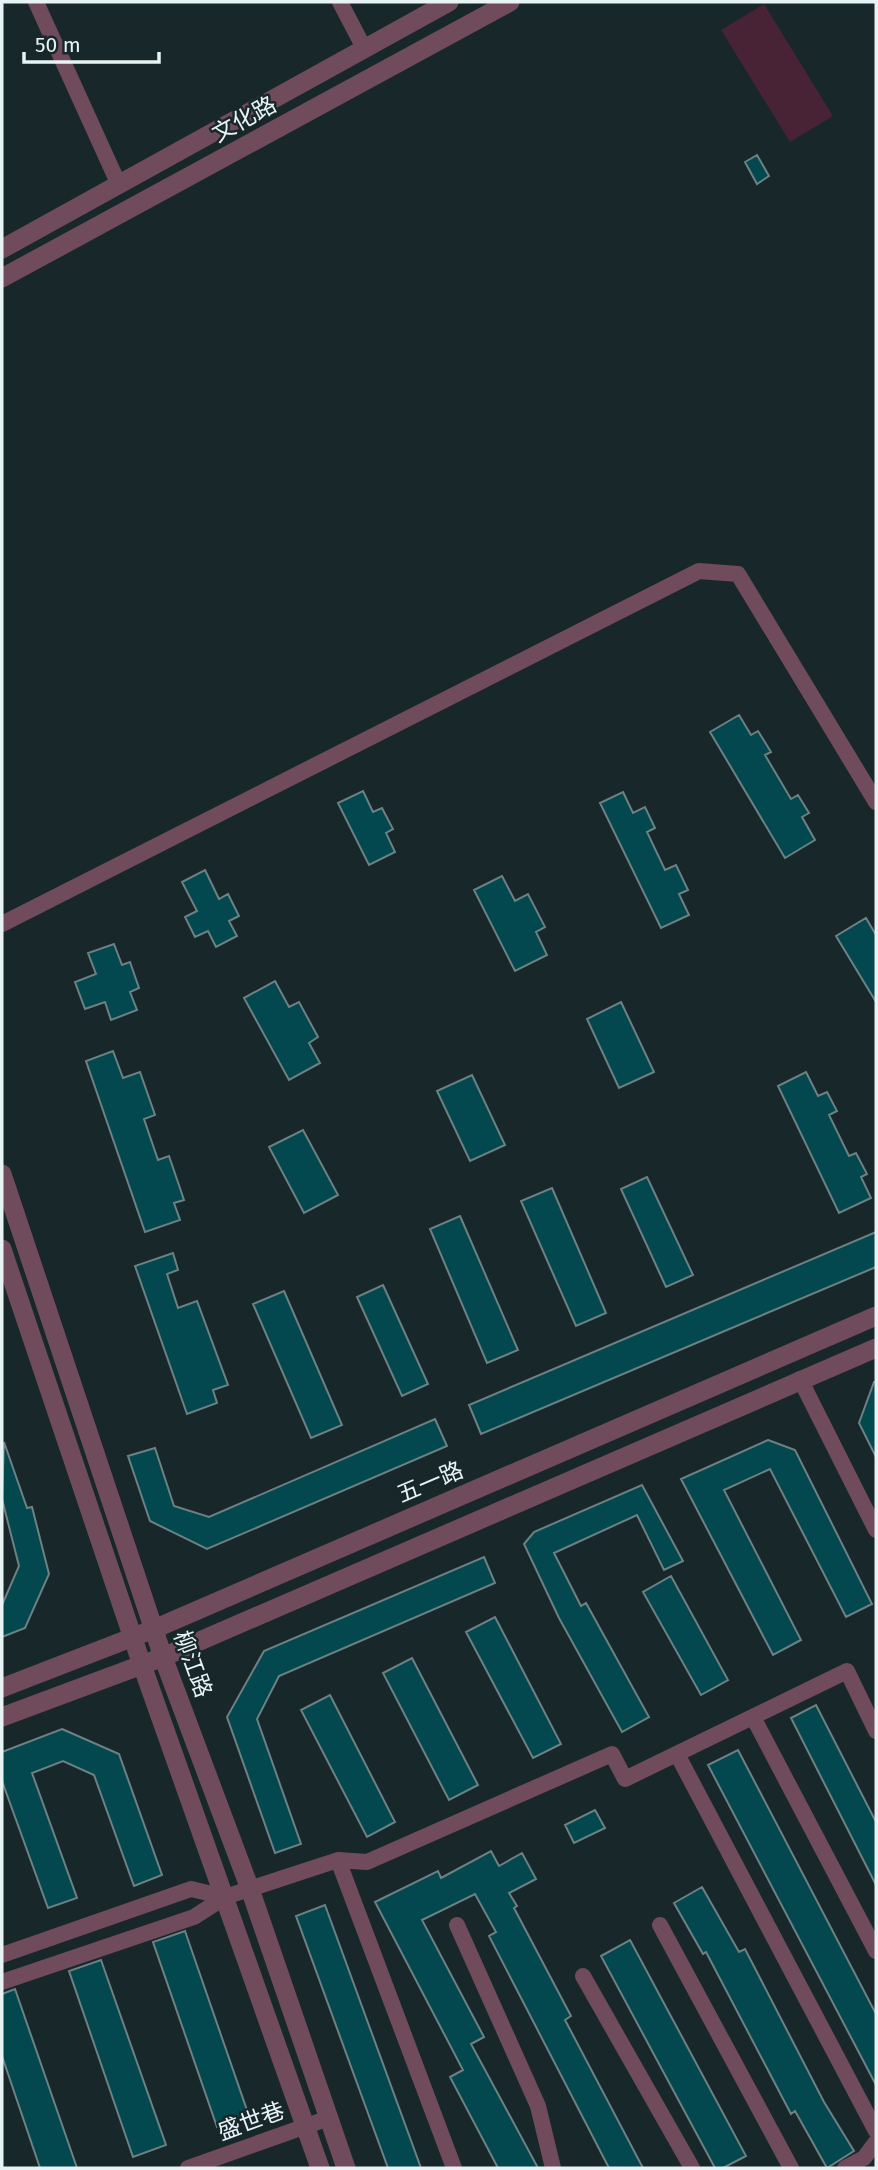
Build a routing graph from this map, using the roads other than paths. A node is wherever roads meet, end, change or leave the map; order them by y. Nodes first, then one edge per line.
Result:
1 (36, 2) edge
2 (340, 2) edge
3 (449, 2) edge
4 (510, 2) edge
5 (364, 48) junction
6 (377, 74) junction
7 (119, 185) junction
8 (130, 209) junction
9 (2, 249) edge
10 (2, 278) edge
11 (876, 802) edge
12 (2, 924) edge
13 (2, 1174) edge
14 (2, 1249) edge
15 (876, 1316) edge
16 (811, 1343) junction
17 (876, 1348) edge
18 (823, 1369) junction
19 (800, 1378) junction
20 (876, 1530) edge
21 (154, 1629) junction
22 (132, 1637) junction
23 (163, 1657) junction
24 (142, 1665) junction
25 (2, 1688) edge
26 (2, 1717) edge
27 (753, 1717) junction
28 (876, 1731) edge
29 (677, 1754) junction
30 (338, 1860) junction
31 (250, 1889) junction
32 (225, 1897) junction
33 (457, 1925) dead end
34 (660, 1925) dead end
35 (876, 1951) edge
36 (2, 1955) edge
37 (583, 1976) dead end
38 (2, 1982) edge
39 (329, 2118) junction
40 (306, 2126) junction
41 (876, 2131) edge
42 (876, 2142) edge
43 (188, 2168) edge
44 (320, 2168) edge
45 (346, 2168) edge
46 (454, 2168) edge
47 (553, 2168) edge
48 (692, 2168) edge
49 (791, 2168) edge
50 (845, 2168) edge

1 - 7 street
2 - 5 street
3 - 5 street, 文化路
4 - 6 street, 文化路
5 - 6 street
5 - 7 street, 文化路
6 - 8 street, 文化路
7 - 8 street
7 - 9 street, 文化路
8 - 10 street, 文化路
11 - 12 street
13 - 21 street, 柳江路
14 - 22 street
15 - 16 street, 五一路
16 - 18 street
16 - 21 street, 五一路
17 - 18 street
18 - 19 street
19 - 20 street
19 - 23 street
21 - 22 street, 五一路
21 - 23 street, 柳江路
22 - 24 street
22 - 25 street, 五一路
23 - 24 street
23 - 31 street, 柳江路
24 - 26 street
24 - 32 street
27 - 28 street
27 - 29 street
27 - 35 street
29 - 30 street
29 - 41 street
30 - 31 street
30 - 46 street
31 - 32 street
31 - 39 street, 柳江路
32 - 36 street
32 - 38 street
32 - 40 street
33 - 47 street
34 - 49 street
37 - 48 street
39 - 40 street, 盛世巷
39 - 45 street, 柳江路
40 - 43 street, 盛世巷
40 - 44 street
42 - 50 street

